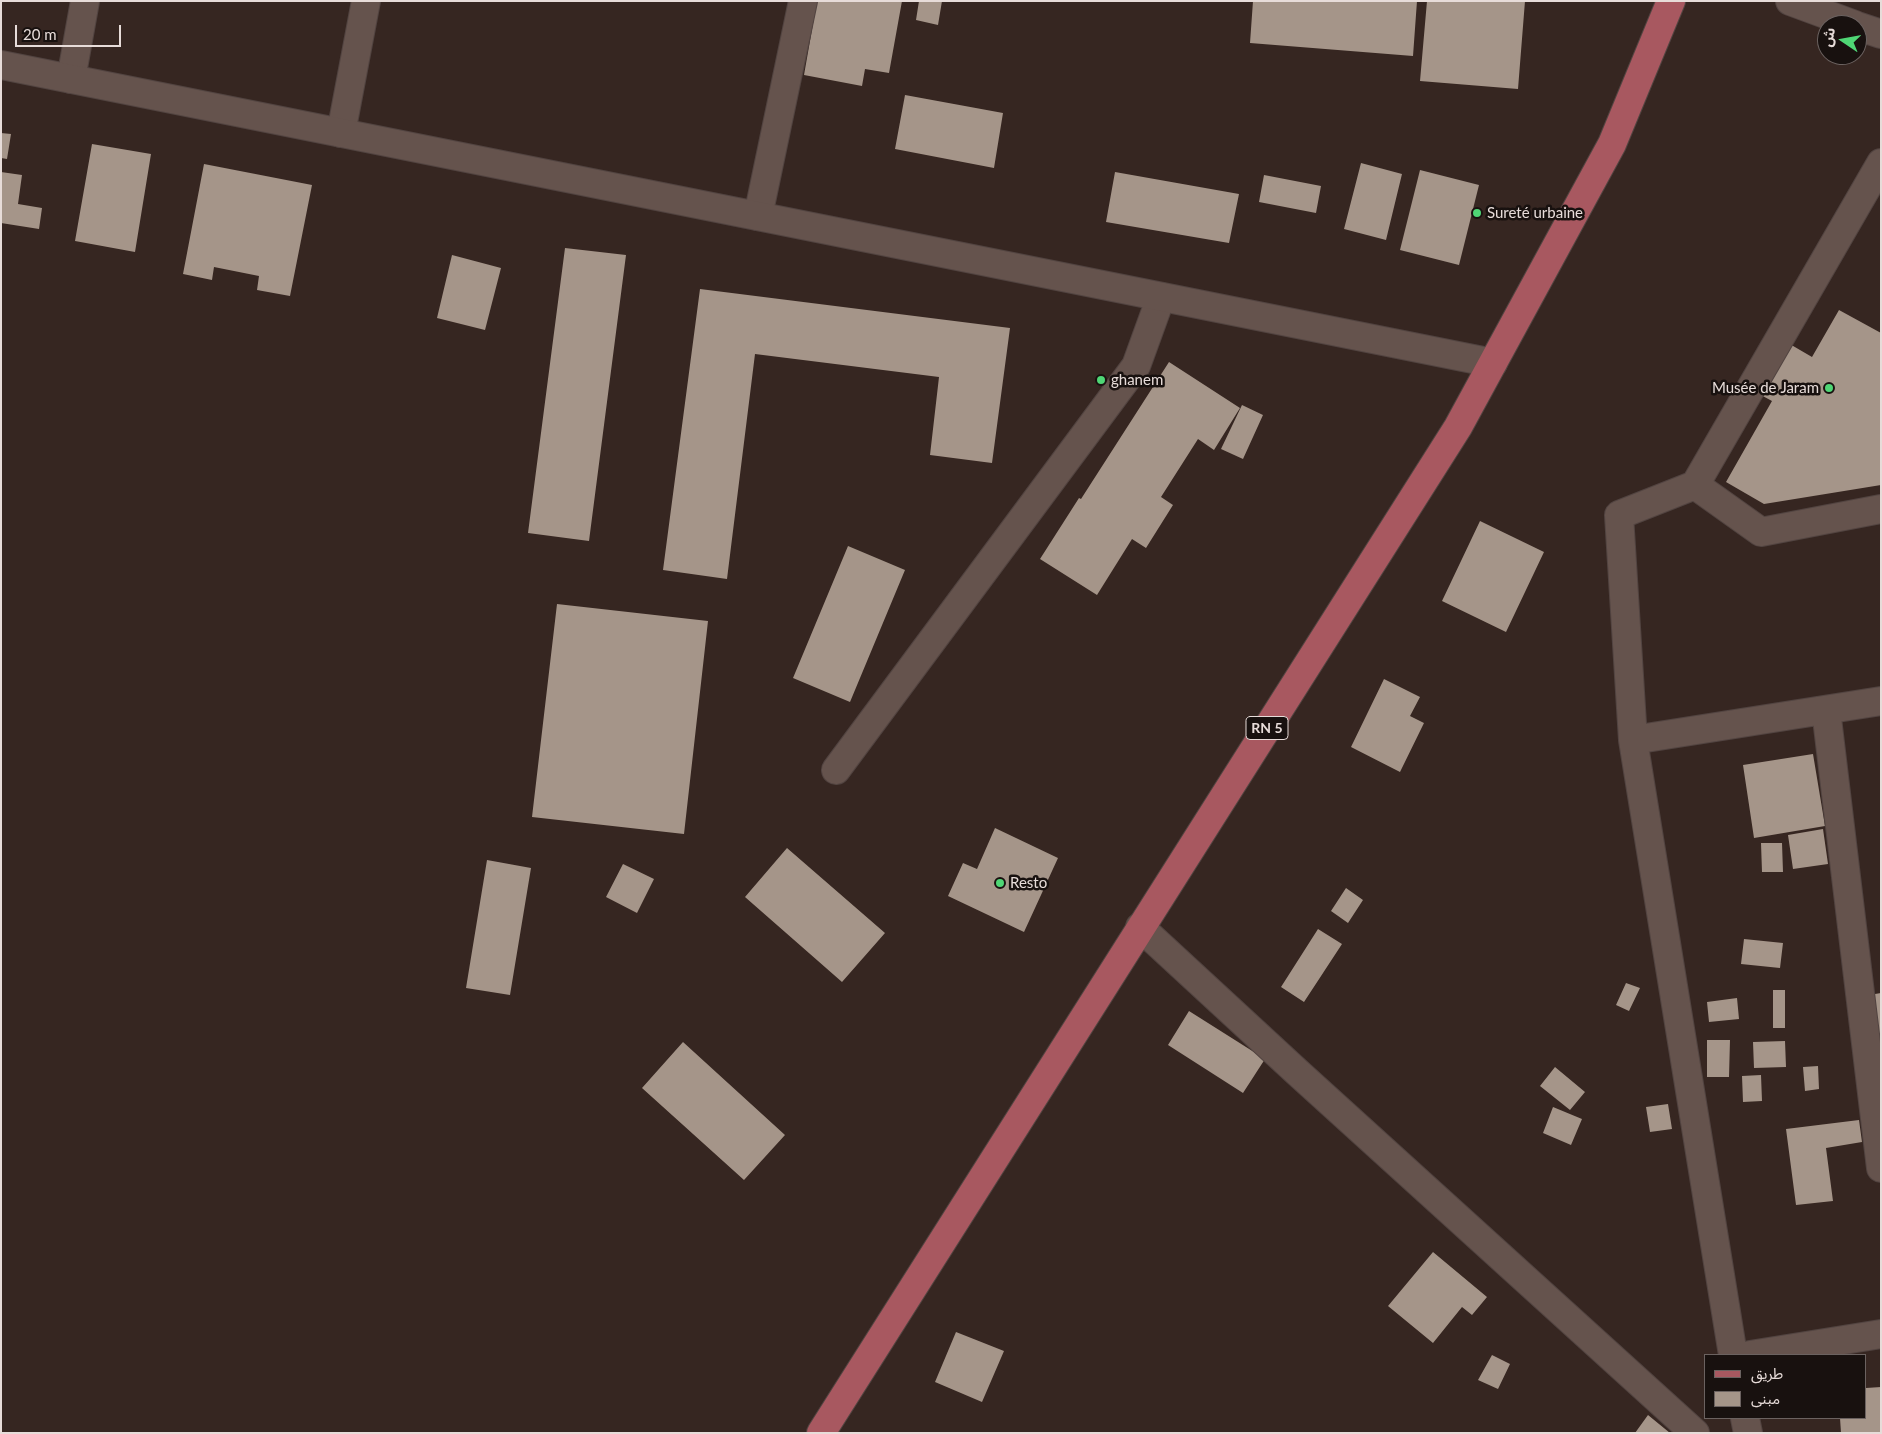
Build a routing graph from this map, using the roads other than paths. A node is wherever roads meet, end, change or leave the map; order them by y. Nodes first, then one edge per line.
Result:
1 (85, 1) edge
2 (366, 1) edge
3 (803, 1) edge
4 (1670, 1) edge
5 (1790, 1) edge
6 (1828, 15) edge
7 (1867, 29) edge
8 (1881, 34) edge
9 (1, 65) edge
10 (71, 79) junction
11 (341, 133) junction
12 (1881, 163) edge
13 (758, 216) junction
14 (1161, 296) junction
15 (1493, 363) junction
16 (1695, 485) junction
17 (1881, 509) edge
18 (1881, 701) edge
19 (1826, 710) junction
20 (1632, 740) junction
21 (836, 770) dead end
22 (1140, 927) junction
23 (1881, 1168) edge
24 (1881, 1334) edge
25 (1733, 1354) edge
26 (1756, 1354) edge
27 (1745, 1419) edge
28 (821, 1433) edge
29 (1695, 1433) edge
30 (1748, 1433) edge

1 - 10 street
2 - 11 street
3 - 13 street
4 - 15 main road, RN 5
5 - 6 street
7 - 8 street
9 - 10 street
10 - 11 street
11 - 13 street
12 - 16 street
13 - 14 street
14 - 15 street
14 - 21 street
15 - 22 main road, RN 5
16 - 17 street
16 - 20 street
18 - 19 street
19 - 20 street
19 - 23 street
20 - 25 street
22 - 28 main road, RN 5
22 - 29 street
24 - 26 street
27 - 30 street

